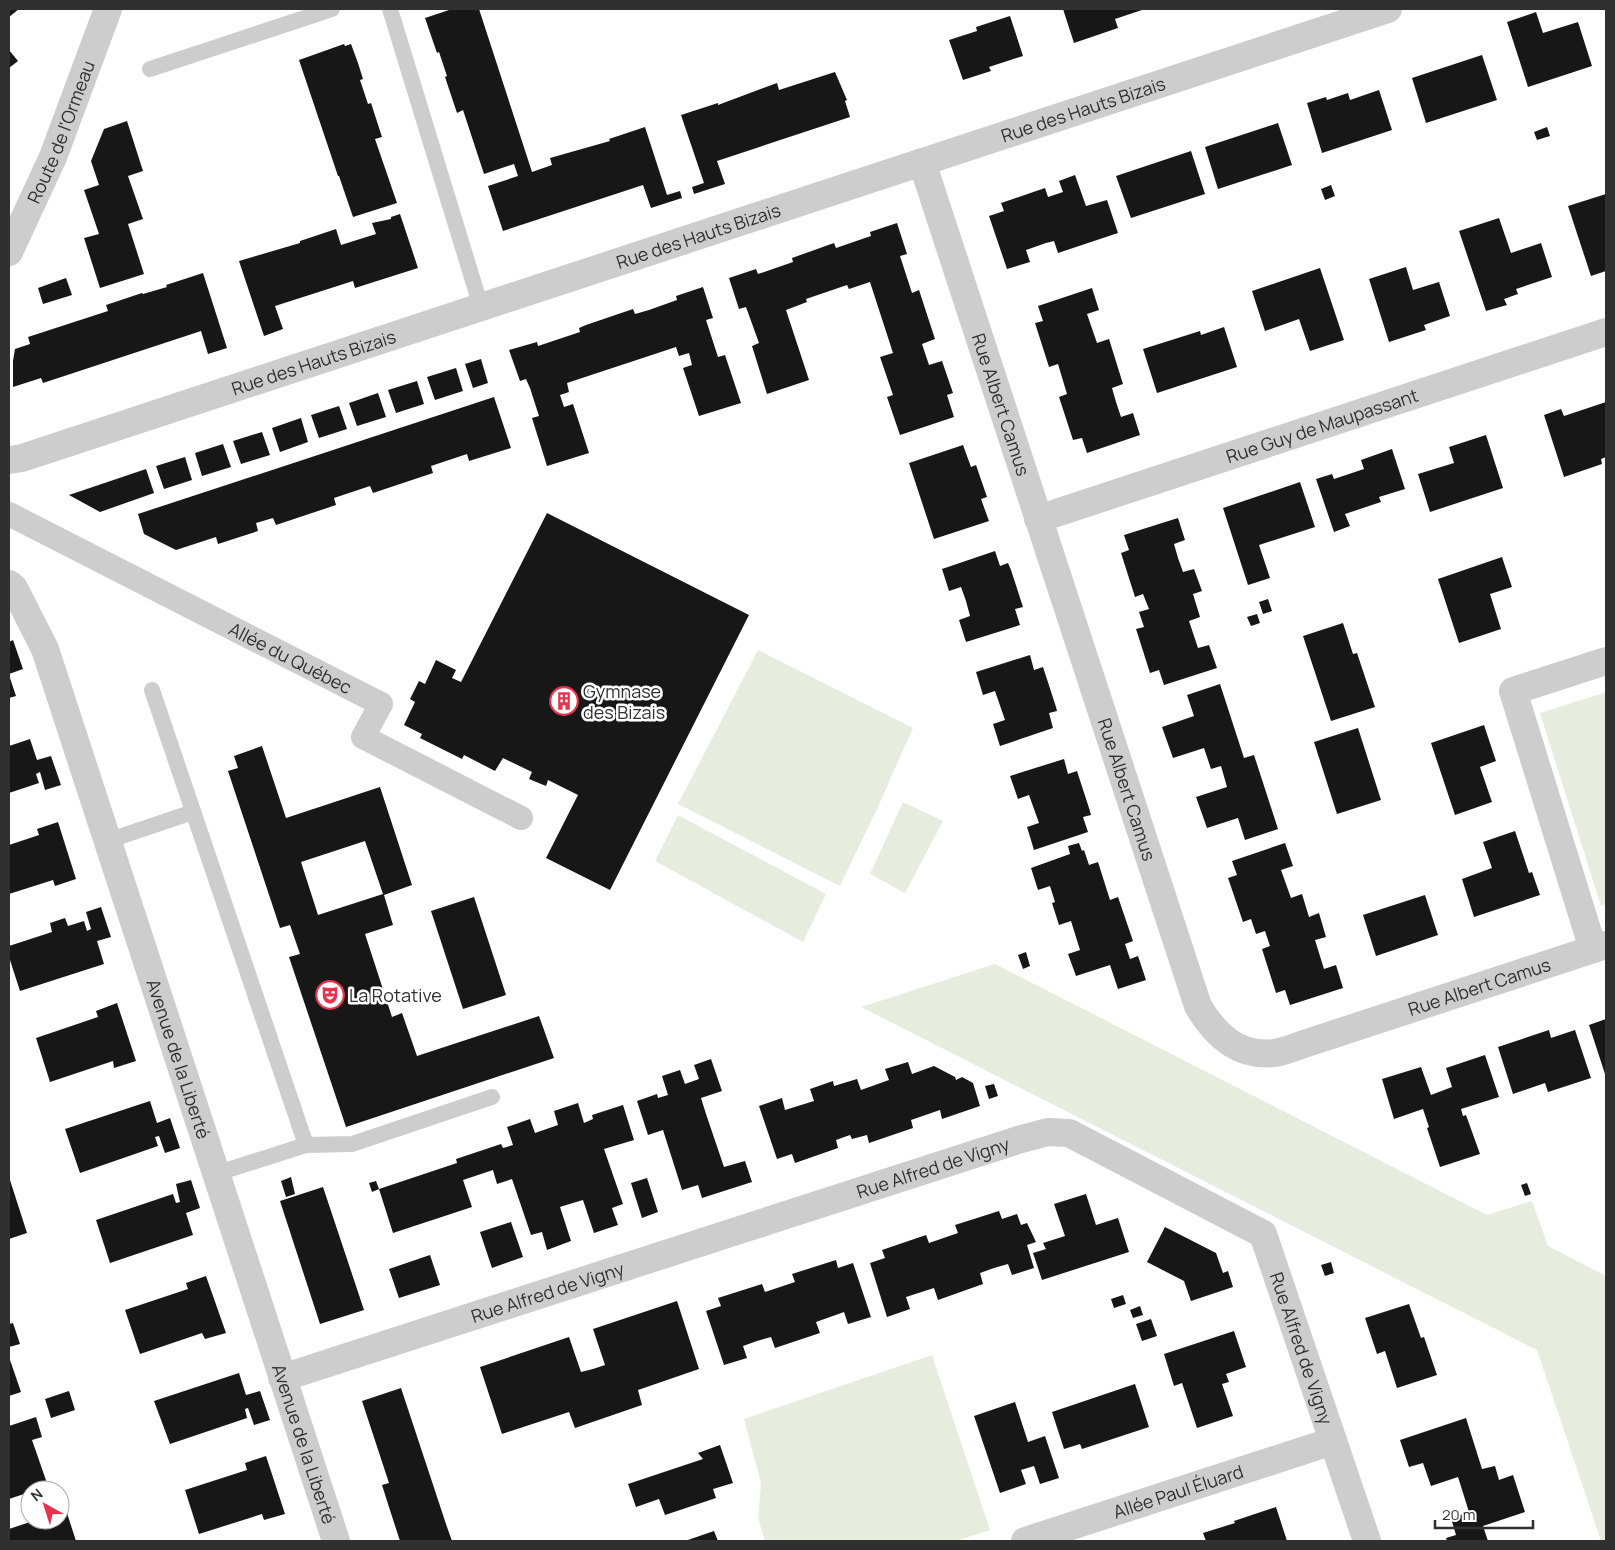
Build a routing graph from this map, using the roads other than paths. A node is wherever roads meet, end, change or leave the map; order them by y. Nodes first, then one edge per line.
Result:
1 (108, 9) edge
2 (332, 9) edge
3 (390, 9) edge
4 (1388, 9) edge
5 (150, 69) dead end
6 (922, 162) junction
7 (9, 252) edge
8 (481, 306) junction
9 (1606, 332) edge
10 (9, 460) edge
11 (9, 514) edge
12 (1038, 519) junction
13 (9, 584) edge
14 (1606, 661) edge
15 (152, 690) dead end
16 (193, 812) junction
17 (521, 818) dead end
18 (107, 841) junction
19 (1600, 947) edge
20 (492, 1097) dead end
21 (306, 1146) junction
22 (215, 1174) junction
23 (282, 1378) junction
24 (1333, 1440) junction
25 (336, 1541) edge
26 (1025, 1541) edge
27 (1367, 1541) edge

1 - 7 street, Route de l'Ormeau
2 - 5 lane
3 - 8 lane
4 - 6 street, Rue des Hauts Bizais
6 - 8 street, Rue des Hauts Bizais
6 - 12 street, Rue Albert Camus
8 - 10 street, Rue des Hauts Bizais
9 - 12 street, Rue Guy de Maupassant
11 - 17 street, Allée du Québec
12 - 19 street, Rue Albert Camus
13 - 18 street, Avenue de la Liberté
14 - 19 street, Rue Albert Camus
15 - 16 lane
16 - 18 lane
16 - 21 lane
18 - 22 street, Avenue de la Liberté
20 - 21 lane
21 - 22 lane
22 - 23 street, Avenue de la Liberté
23 - 24 street, Rue Alfred de Vigny
23 - 25 street, Avenue de la Liberté
24 - 26 street, Allée Paul Éluard
24 - 27 street, Rue Alfred de Vigny

